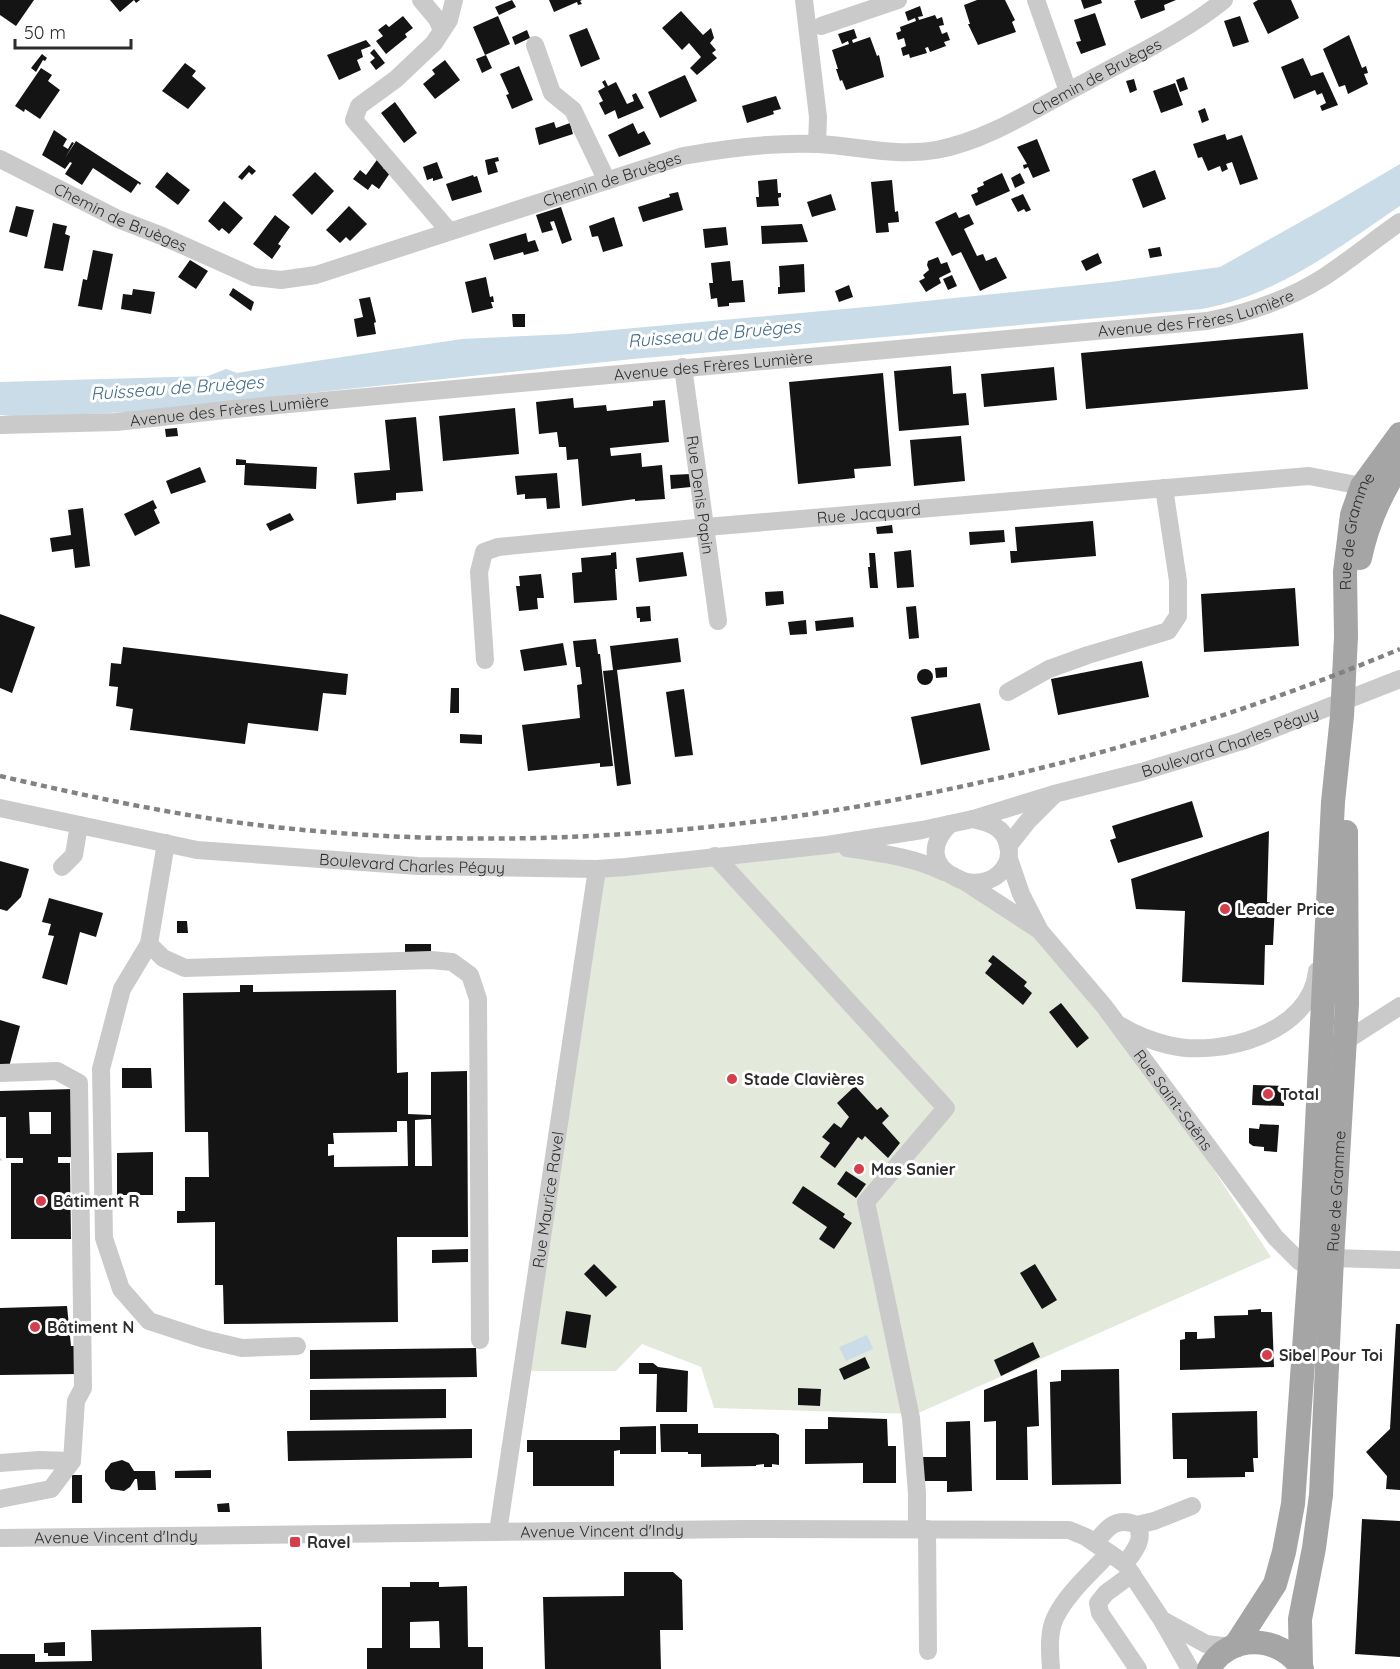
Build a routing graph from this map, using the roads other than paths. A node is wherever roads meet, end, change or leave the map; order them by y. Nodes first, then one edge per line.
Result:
1 (421, 0) edge
2 (454, 0) edge
3 (804, 0) edge
4 (898, 0) edge
5 (1036, 0) edge
6 (1224, 0) edge
7 (1201, 8) edge
8 (820, 26) dead end
9 (442, 30) junction
10 (535, 45) dead end
11 (1068, 91) junction
12 (817, 144) junction
13 (0, 159) edge
14 (607, 181) junction
15 (1400, 222) edge
16 (449, 231) junction
17 (683, 367) junction
18 (0, 426) edge
19 (1400, 434) edge
20 (1400, 464) edge
21 (1362, 486) junction
22 (1164, 488) junction
23 (706, 527) junction
24 (718, 621) dead end
25 (1346, 637) junction
26 (485, 660) dead end
27 (1400, 679) edge
28 (1008, 692) dead end
29 (1342, 716) junction
30 (1054, 794) junction
31 (1333, 802) junction
32 (0, 808) edge
33 (973, 819) junction
34 (79, 825) junction
35 (950, 825) junction
36 (166, 843) junction
37 (827, 845) junction
38 (1009, 853) junction
39 (715, 856) junction
40 (62, 867) dead end
41 (597, 869) junction
42 (950, 874) junction
43 (967, 882) junction
44 (1040, 931) junction
45 (149, 944) junction
46 (1400, 1006) edge
47 (1118, 1024) junction
48 (1333, 1041) junction
49 (0, 1073) edge
50 (1400, 1260) edge
51 (1321, 1261) junction
52 (480, 1340) dead end
53 (297, 1346) dead end
54 (1303, 1364) junction
55 (1327, 1365) junction
56 (72, 1461) junction
57 (0, 1463) edge
58 (0, 1499) edge
59 (1192, 1506) dead end
60 (1137, 1525) junction
61 (922, 1529) junction
62 (498, 1532) junction
63 (0, 1538) edge
64 (1102, 1548) junction
65 (1129, 1569) junction
66 (1162, 1620) junction
67 (1233, 1647) junction
68 (928, 1651) dead end
69 (1301, 1667) edge
70 (1051, 1669) edge
71 (1138, 1669) edge
72 (1190, 1669) edge
73 (1209, 1669) edge

1 - 9 street
2 - 9 street
3 - 12 street
4 - 8 street
5 - 11 street
6 - 7 street, Chemin de Bruèges
7 - 11 street, Chemin de Bruèges
9 - 16 street
10 - 14 street
11 - 12 street, Chemin de Bruèges
12 - 14 street, Chemin de Bruèges
13 - 16 street, Chemin de Bruèges
14 - 16 street, Chemin de Bruèges
15 - 17 street, Avenue des Frères Lumière
17 - 18 street, Avenue des Frères Lumière
17 - 23 street, Rue Denis Papin
19 - 21 main road, Rue de Gramme
20 - 25 main road, Rue de Gramme
21 - 22 street, Rue Jacquard
21 - 25 main road, Rue de Gramme
22 - 23 street, Rue Jacquard
22 - 28 street
23 - 24 street, Rue Denis Papin
23 - 26 street, Rue Jacquard
25 - 29 main road, Rue de Gramme
27 - 30 street, Boulevard Charles Péguy
29 - 31 main road, Rue de Gramme
29 - 48 main road, Rue de Gramme
30 - 33 street, Boulevard Charles Péguy
30 - 38 street
31 - 47 street
31 - 48 main road, Rue de Gramme
32 - 34 street, Boulevard Charles Péguy
33 - 35 street
33 - 38 street
34 - 36 street, Boulevard Charles Péguy
34 - 40 street
35 - 37 street, Boulevard Charles Péguy
35 - 42 street
36 - 41 street, Boulevard Charles Péguy
36 - 45 street
37 - 39 street, Boulevard Charles Péguy
37 - 42 street, Boulevard Charles Péguy
38 - 43 street
38 - 44 street, Rue Saint-Saëns
39 - 41 street, Boulevard Charles Péguy
39 - 61 street
41 - 62 street, Rue Maurice Ravel
42 - 43 street
43 - 44 street, Rue Saint-Saëns
44 - 47 street, Rue Saint-Saëns
45 - 52 street
45 - 53 street
46 - 48 street
47 - 51 street, Rue Saint-Saëns
48 - 51 main road, Rue de Gramme
49 - 56 street
50 - 51 street
51 - 54 main road, Rue de Gramme
51 - 55 main road, Rue de Gramme
54 - 55 main road
54 - 67 main road, Rue de Gramme
55 - 69 main road, Rue de Gramme
56 - 57 street
56 - 58 street
59 - 60 street
60 - 64 street
60 - 65 street
61 - 62 street, Avenue Vincent d'Indy
61 - 64 street, Avenue Vincent d'Indy
61 - 68 street
62 - 63 street, Avenue Vincent d'Indy
64 - 65 street, Avenue Vincent d'Indy
64 - 70 street
65 - 66 street, Avenue Vincent d'Indy
65 - 71 street
66 - 67 street, Avenue Vincent d'Indy
66 - 72 street, Avenue Vincent d'Indy
67 - 69 main road
67 - 73 main road, Rue de Gramme

